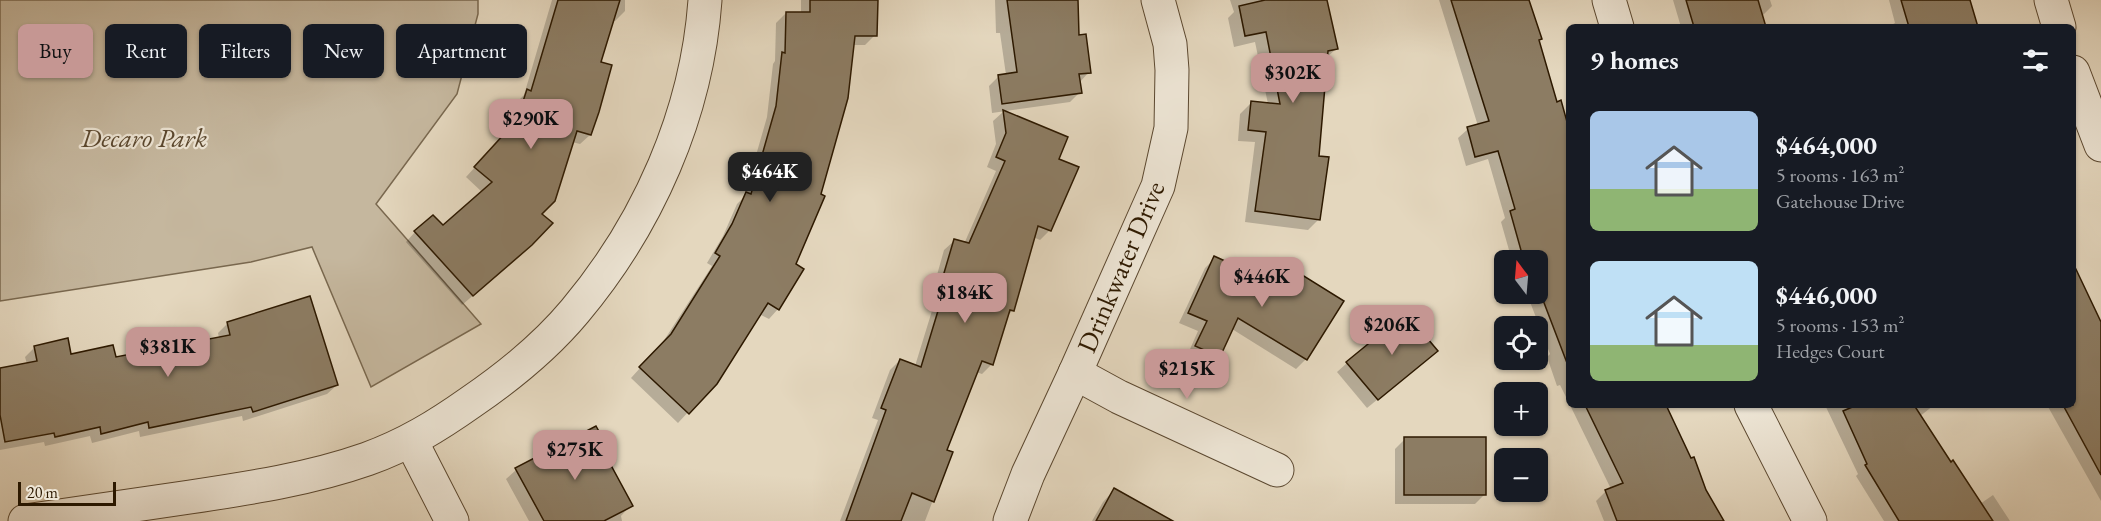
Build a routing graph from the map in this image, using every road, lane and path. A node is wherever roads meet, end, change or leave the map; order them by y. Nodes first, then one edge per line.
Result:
1 (705, 0) edge
2 (1158, 0) edge
3 (1609, 0) edge
4 (2051, 0) edge
5 (1616, 24) edge
6 (2058, 24) edge
7 (2076, 80) edge
8 (2101, 145) edge
9 (1075, 373) junction
10 (1753, 408) edge
11 (411, 441) junction
12 (1277, 470) dead end
13 (25, 521) edge
14 (452, 521) edge
15 (1010, 521) edge
16 (1810, 521) edge

1 - 11 street
2 - 9 street, Drinkwater Drive
3 - 5 street
4 - 6 street
7 - 8 street
9 - 12 street
9 - 15 street, Drinkwater Drive
10 - 16 street
11 - 13 street
11 - 14 street

